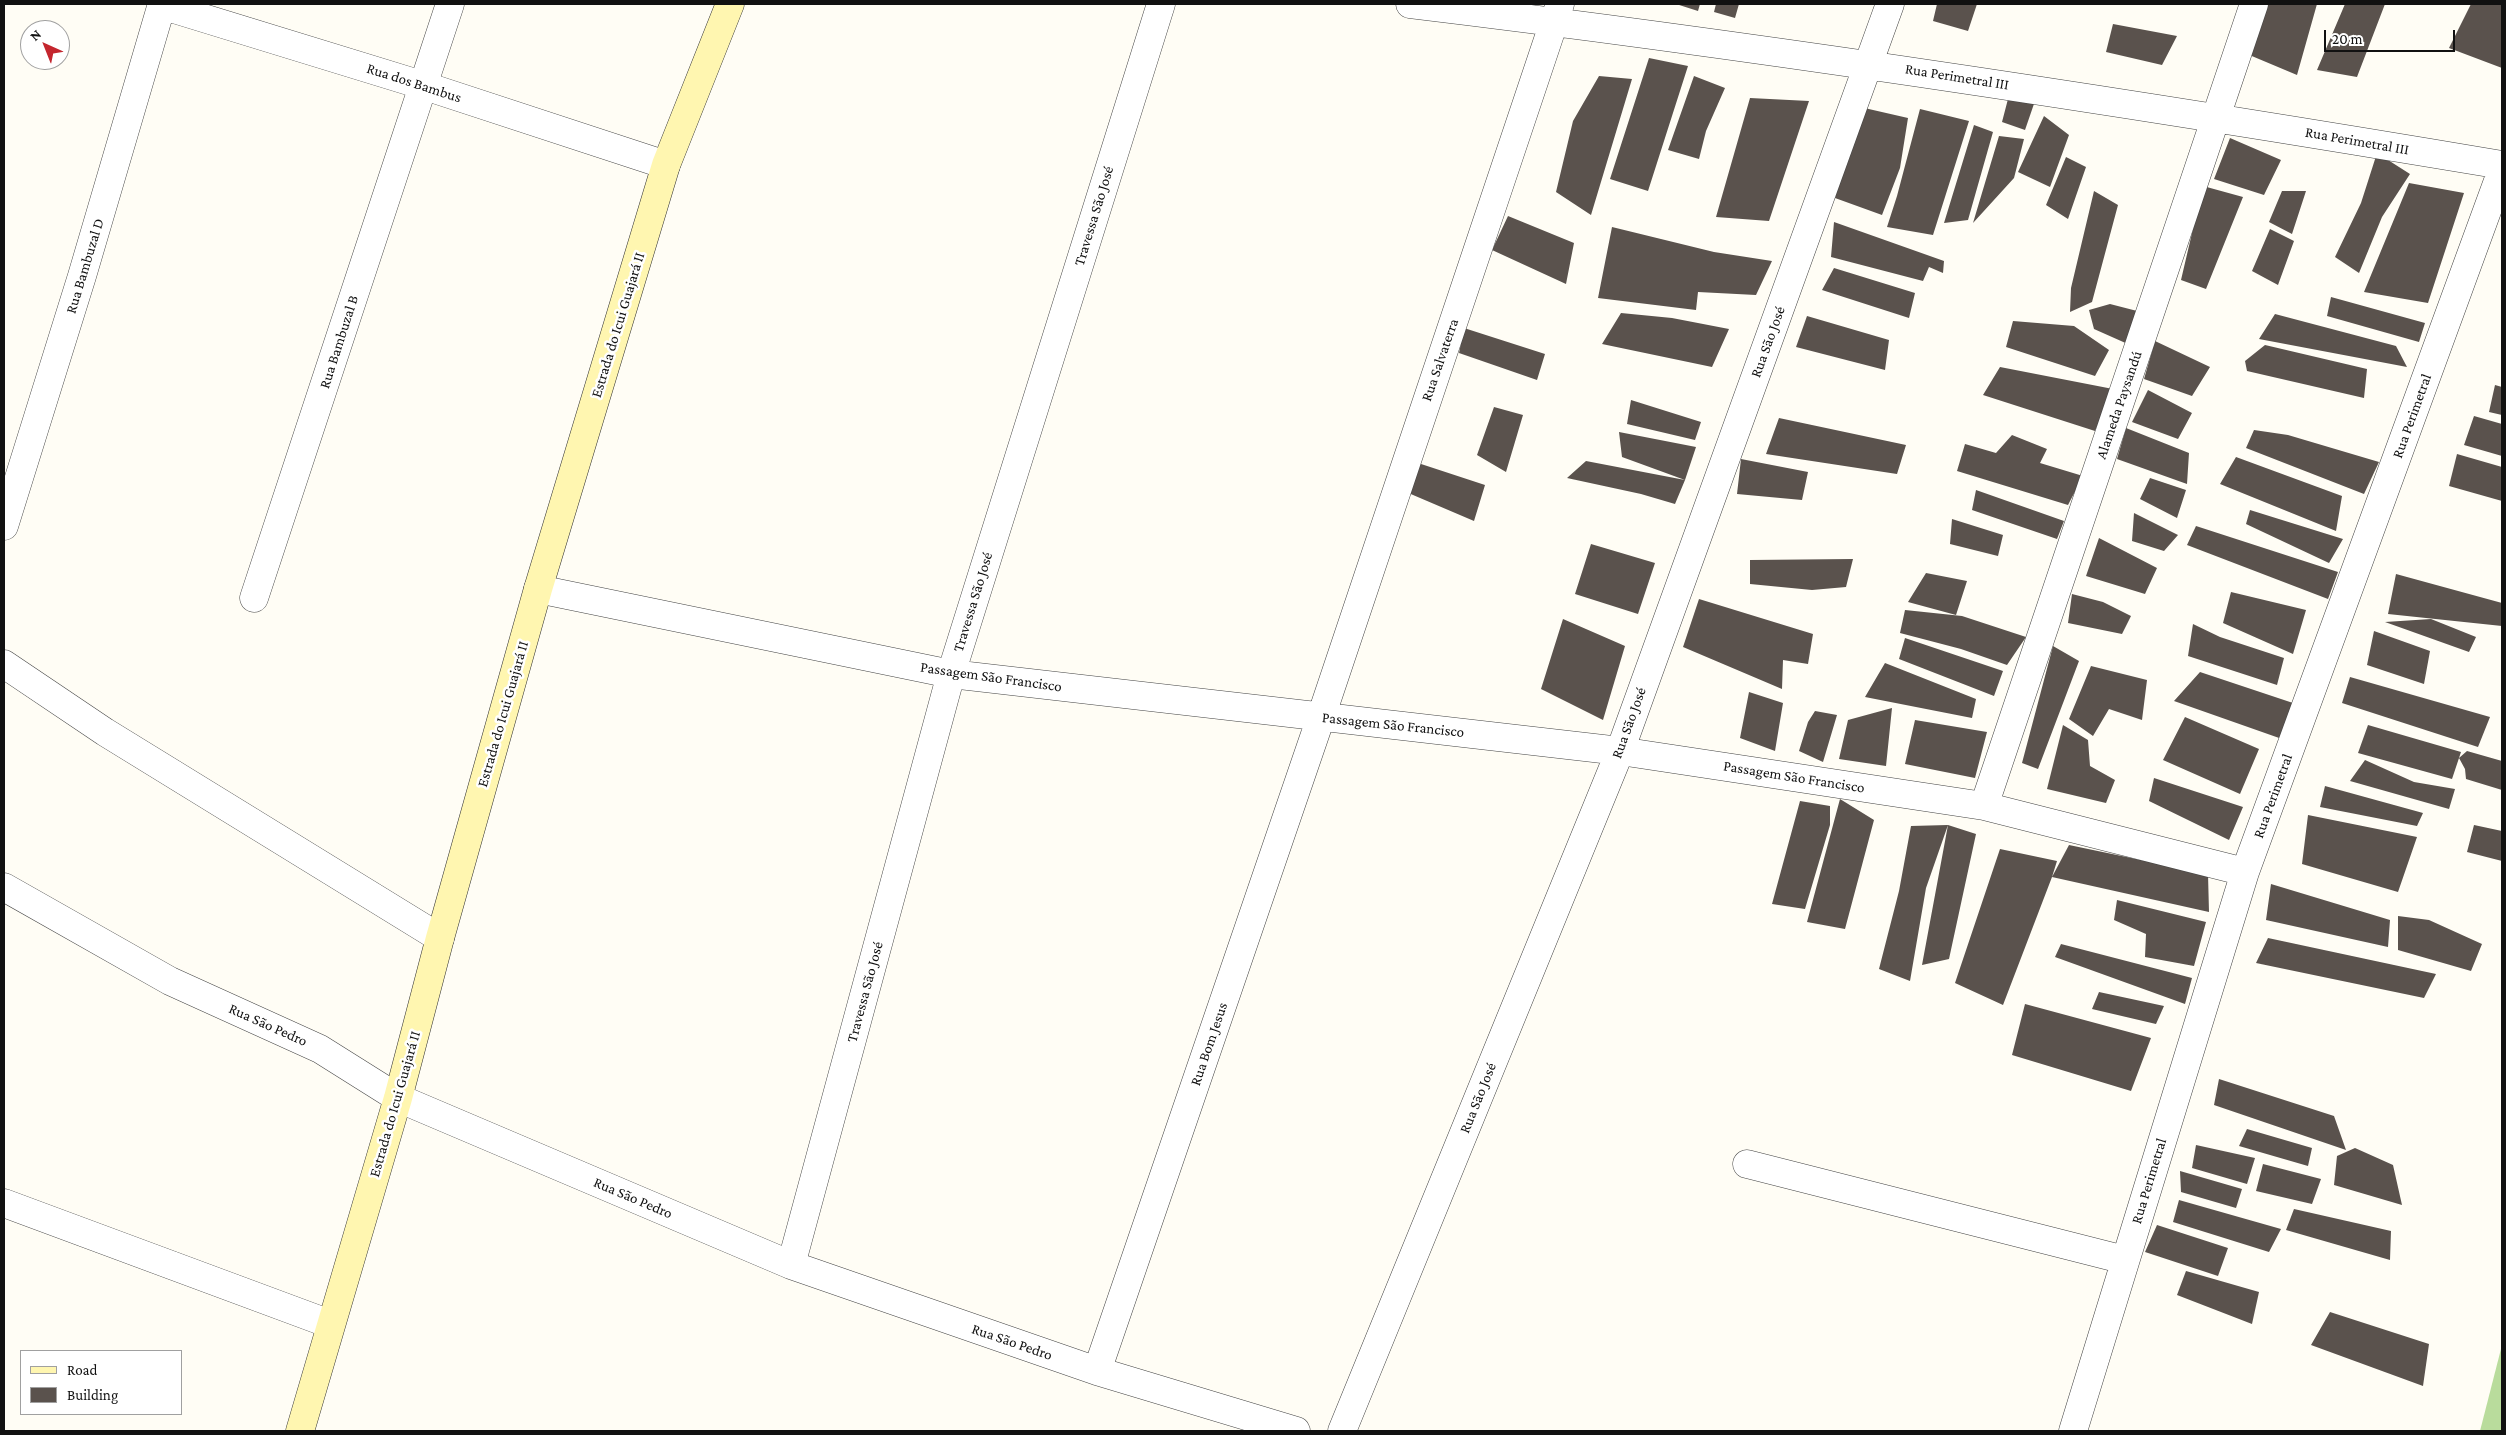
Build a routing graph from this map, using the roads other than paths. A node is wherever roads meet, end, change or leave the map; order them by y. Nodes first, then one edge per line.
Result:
1 (162, 4) edge
2 (450, 4) edge
3 (730, 4) edge
4 (1161, 4) edge
5 (1410, 4) edge
6 (1890, 4) edge
7 (2254, 4) edge
8 (1557, 13) edge
9 (1869, 64) junction
10 (425, 86) junction
11 (2216, 117) junction
12 (666, 165) junction
13 (2502, 165) edge
14 (2502, 170) edge
15 (4, 526) edge
16 (538, 589) junction
17 (254, 598) dead end
18 (4, 664) edge
19 (951, 674) junction
20 (1321, 717) junction
21 (1620, 751) junction
22 (1984, 806) junction
23 (2245, 872) junction
24 (4, 887) edge
25 (440, 938) junction
26 (398, 1098) junction
27 (1747, 1164) dead end
28 (4, 1203) edge
29 (2125, 1260) junction
30 (791, 1265) junction
31 (330, 1324) junction
32 (1097, 1371) junction
33 (300, 1431) edge
34 (1296, 1431) edge
35 (1342, 1431) edge
36 (2073, 1431) edge

1 - 10 street, Rua dos Bambus
1 - 15 street, Rua Bambuzal D
2 - 10 street, Rua Bambuzal B
3 - 12 main road, Estrada do Icui Guajará II
4 - 19 street, Travessa São José
5 - 8 street, Rua Perimetral III
6 - 9 street, Rua São José
7 - 11 street, Alameda Paysandú
8 - 9 street, Rua Perimetral III
8 - 20 street, Rua Salvaterra
9 - 11 street, Rua Perimetral III
9 - 21 street, Rua São José
10 - 12 street, Rua dos Bambus
10 - 17 street, Rua Bambuzal B
11 - 13 street, Rua Perimetral III
11 - 22 street, Alameda Paysandú
12 - 16 main road, Estrada do Icui Guajará II
14 - 23 street, Rua Perimetral
16 - 19 street, Passagem São Francisco
16 - 25 main road, Estrada do Icui Guajará II
18 - 25 street
19 - 20 street, Passagem São Francisco
19 - 30 street, Travessa São José
20 - 21 street, Passagem São Francisco
20 - 32 street, Rua Bom Jesus
21 - 22 street, Passagem São Francisco
21 - 35 street, Rua São José
22 - 23 street, Passagem São Francisco
23 - 29 street, Rua Perimetral
24 - 26 street, Rua São Pedro
25 - 26 main road, Estrada do Icui Guajará II
26 - 30 street, Rua São Pedro
26 - 31 main road, Estrada do Icui Guajará II
27 - 29 street
28 - 31 street
29 - 36 street, Rua Perimetral
30 - 32 street, Rua São Pedro
31 - 33 main road, Estrada do Icui Guajará II
32 - 34 street, Rua São Pedro

